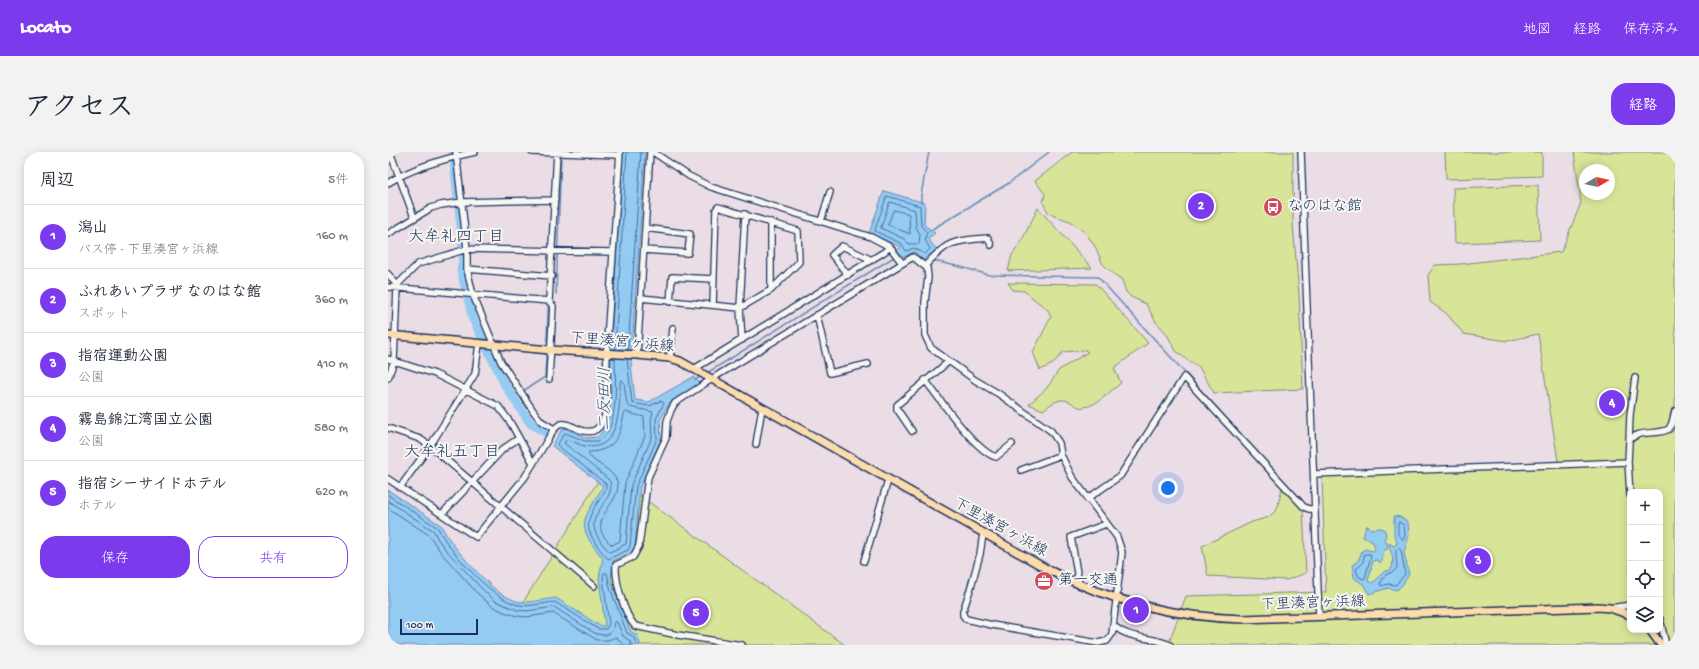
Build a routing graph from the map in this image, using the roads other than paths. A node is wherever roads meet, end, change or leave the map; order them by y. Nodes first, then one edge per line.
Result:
1 (390, 152) edge
2 (475, 152) edge
3 (532, 152) edge
4 (559, 152) edge
5 (650, 152) edge
6 (653, 152) edge
7 (1301, 152) edge
8 (619, 153) edge
9 (455, 155) edge
10 (399, 176) junction
11 (388, 183) edge
12 (830, 192) dead end
13 (555, 200) junction
14 (459, 202) junction
15 (745, 214) junction
16 (414, 217) junction
17 (771, 222) junction
18 (821, 222) junction
19 (645, 228) junction
20 (388, 234) edge
21 (991, 245) dead end
22 (892, 248) junction
23 (464, 250) junction
24 (556, 250) junction
25 (644, 250) junction
26 (613, 252) junction
27 (872, 260) junction
28 (901, 262) junction
29 (925, 266) junction
30 (467, 269) junction
31 (388, 274) edge
32 (848, 275) junction
33 (552, 276) junction
34 (714, 279) junction
35 (397, 286) junction
36 (388, 287) edge
37 (771, 290) junction
38 (473, 295) junction
39 (641, 298) junction
40 (549, 301) junction
41 (670, 302) junction
42 (713, 305) junction
43 (740, 308) junction
44 (817, 315) junction
45 (674, 328) dead end
46 (391, 336) edge
47 (742, 340) junction
48 (480, 344) junction
49 (494, 345) junction
50 (550, 350) junction
51 (608, 353) junction
52 (637, 355) junction
53 (670, 358) junction
54 (388, 359) edge
55 (394, 361) junction
56 (948, 362) junction
57 (868, 364) dead end
58 (694, 369) junction
59 (388, 378) edge
60 (1635, 378) dead end
61 (549, 379) dead end
62 (712, 380) junction
63 (925, 380) junction
64 (466, 390) junction
65 (762, 408) junction
66 (1675, 410) edge
67 (388, 428) edge
68 (554, 430) junction
69 (912, 431) dead end
70 (519, 438) junction
71 (1629, 441) junction
72 (756, 444) dead end
73 (1012, 444) dead end
74 (430, 446) junction
75 (1061, 455) junction
76 (1628, 462) junction
77 (533, 463) junction
78 (1021, 470) dead end
79 (1314, 474) junction
80 (388, 479) edge
81 (888, 480) junction
82 (471, 482) junction
83 (401, 486) junction
84 (1630, 489) edge
85 (1087, 499) junction
86 (502, 506) junction
87 (1316, 509) junction
88 (442, 514) junction
89 (1106, 524) junction
90 (983, 534) junction
91 (864, 561) dead end
92 (1079, 585) junction
93 (594, 586) dead end
94 (1116, 599) junction
95 (1627, 605) edge
96 (1610, 608) junction
97 (1627, 614) edge
98 (1319, 617) junction
99 (1113, 625) junction
100 (1663, 632) edge
101 (1652, 633) edge
102 (742, 645) edge
103 (1170, 645) edge
104 (1661, 645) edge
105 (1666, 645) edge

1 - 10 street
2 - 9 street
3 - 4 street
4 - 8 street
4 - 13 street
5 - 19 street
6 - 18 street
7 - 79 street
8 - 26 street
9 - 10 street
9 - 14 street
10 - 11 street
10 - 16 street
12 - 18 street
13 - 14 street
13 - 24 street
14 - 16 street
14 - 23 street
15 - 17 street
15 - 34 street
15 - 43 street
16 - 20 street
17 - 37 street
17 - 37 street
18 - 22 street
19 - 25 street
19 - 25 street
21 - 29 street
22 - 27 street
22 - 28 street
23 - 24 street
23 - 30 street
23 - 35 street
24 - 26 street
24 - 33 street
25 - 39 street
26 - 51 street
27 - 32 street
27 - 32 street
28 - 29 street
28 - 44 street
29 - 56 street
30 - 33 street
30 - 38 street
31 - 35 street
32 - 47 street
33 - 40 street
34 - 41 street
34 - 42 street
35 - 36 street
35 - 38 street
35 - 46 street
37 - 43 street
38 - 40 street
38 - 49 street
39 - 41 street
39 - 52 street
40 - 50 street
41 - 42 street
42 - 43 street
43 - 47 street
44 - 57 street
44 - 62 street
45 - 53 street
46 - 48 main road, 下里湊宮ヶ浜線
46 - 55 street
47 - 58 street
48 - 49 main road, 下里湊宮ヶ浜線
48 - 64 street
49 - 50 main road, 下里湊宮ヶ浜線
49 - 68 street
50 - 51 main road, 下里湊宮ヶ浜線
50 - 61 street
51 - 52 main road, 下里湊宮ヶ浜線
51 - 68 street
52 - 53 main road, 下里湊宮ヶ浜線
53 - 58 main road, 下里湊宮ヶ浜線
54 - 55 street
55 - 59 street
55 - 64 street
56 - 63 street
56 - 75 street
58 - 62 main road, 下里湊宮ヶ浜線
60 - 71 street
62 - 65 main road, 下里湊宮ヶ浜線
62 - 102 street
63 - 69 street
63 - 73 street
64 - 70 street
64 - 74 street
65 - 72 street
65 - 81 main road, 下里湊宮ヶ浜線
66 - 71 street
67 - 74 street
68 - 77 street
70 - 77 street
70 - 82 street
71 - 76 street
74 - 82 street
74 - 83 street
75 - 78 street
75 - 85 street
76 - 79 street
76 - 84 street
77 - 86 street
79 - 87 street
80 - 83 street
81 - 90 main road, 下里湊宮ヶ浜線
81 - 91 street
82 - 86 street
82 - 88 street
83 - 88 street
85 - 87 street
85 - 89 street
86 - 88 street
86 - 93 street
87 - 98 street
89 - 92 street
89 - 94 street
90 - 92 main road, 下里湊宮ヶ浜線
90 - 99 street
92 - 94 main road, 下里湊宮ヶ浜線
94 - 98 main road, 下里湊宮ヶ浜線
94 - 99 street
95 - 96 street
96 - 97 main road, 下里湊宮ヶ浜線
96 - 98 main road, 下里湊宮ヶ浜線
99 - 103 street
100 - 105 street
101 - 104 main road

